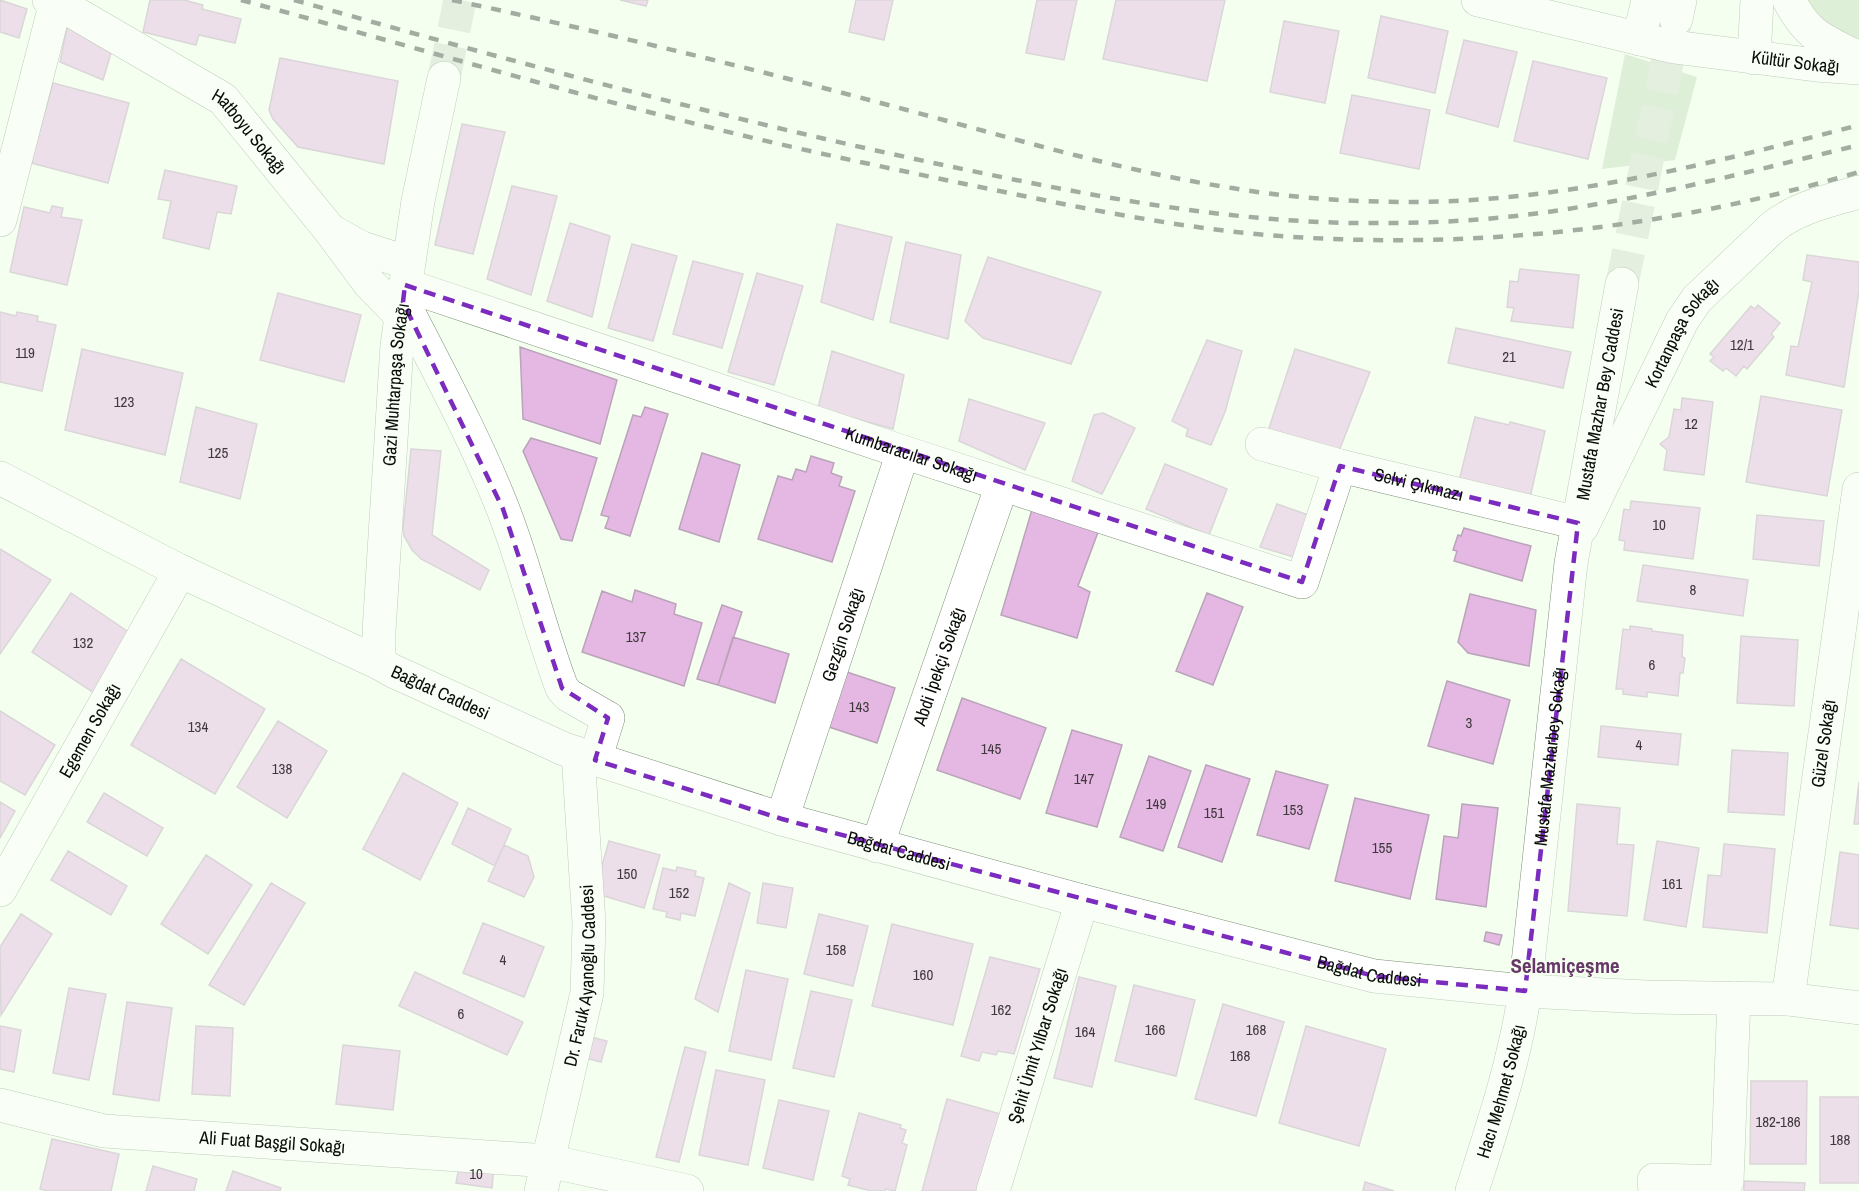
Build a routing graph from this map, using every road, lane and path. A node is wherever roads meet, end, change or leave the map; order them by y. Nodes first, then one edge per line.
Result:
1 (1478, 0) edge
2 (1648, 0) edge
3 (1757, 0) edge
4 (52, 1) edge
5 (1794, 10) edge
6 (1639, 39) junction
7 (1859, 57) edge
8 (1765, 59) junction
9 (1859, 68) edge
10 (444, 78) tunnel mouth
11 (1859, 192) edge
12 (0, 220) edge
13 (329, 229) junction
14 (1622, 284) tunnel mouth
15 (405, 292) junction
16 (1262, 444) dead end
17 (903, 452) junction
18 (1340, 466) junction
19 (0, 478) edge
20 (1002, 485) junction
21 (1859, 489) edge
22 (1576, 533) junction
23 (180, 571) junction
24 (386, 667) junction
25 (586, 757) junction
26 (782, 819) junction
27 (877, 846) junction
28 (0, 890) edge
29 (1082, 901) junction
30 (1525, 992) junction
31 (1734, 998) junction
32 (1788, 999) junction
33 (1859, 1008) edge
34 (0, 1105) edge
35 (545, 1176) edge
36 (687, 1191) edge
37 (993, 1191) edge
38 (1472, 1191) edge
39 (1655, 1191) edge

1 - 6 street
2 - 6 street
3 - 8 street, Kültür Sokağı
4 - 12 street
4 - 13 street, Hatboyu Sokağı
5 - 7 street
5 - 8 street
6 - 8 street
8 - 9 street, Kültür Sokağı
10 - 15 street, Gazi Muhtarpaşa Sokağı
11 - 22 street, Kortanpaşa Sokağı
13 - 15 street, Kumbaracılar Sokağı
13 - 15 street, Hatboyu Sokağı
14 - 22 street, Mustafa Mazhar Bey Caddesi
15 - 17 street, Kumbaracılar Sokağı
15 - 24 street, Gazi Muhtarpaşa Sokağı
15 - 25 street
16 - 18 street, Selvi Çıkmazı
17 - 20 street, Kumbaracılar Sokağı
17 - 26 street, Gezgin Sokağı
18 - 20 street, Kumbaracılar Sokağı
18 - 22 street, Selvi Çıkmazı
19 - 23 street, Bağdat Caddesi
20 - 27 street, Abdi İpekçi Sokağı
21 - 32 street, Güzel Sokağı
22 - 30 street, Mustafa Mazharbey Sokağı
23 - 24 street, Bağdat Caddesi
23 - 28 street, Egemen Sokağı
24 - 25 street, Bağdat Caddesi
25 - 26 street, Bağdat Caddesi
25 - 35 street, Dr. Faruk Ayanoğlu Caddesi
26 - 27 street, Bağdat Caddesi
27 - 29 street, Bağdat Caddesi
29 - 30 street, Bağdat Caddesi
29 - 37 street, Şehit Ümit Yılbar Sokağı
30 - 31 street, Bağdat Caddesi
30 - 38 street, Hacı Mehmet Sokağı
31 - 32 street, Bağdat Caddesi
31 - 39 street
32 - 33 street, Bağdat Caddesi
34 - 35 street, Ali Fuat Başgil Sokağı
35 - 36 street, Ali Fuat Başgil Sokağı

